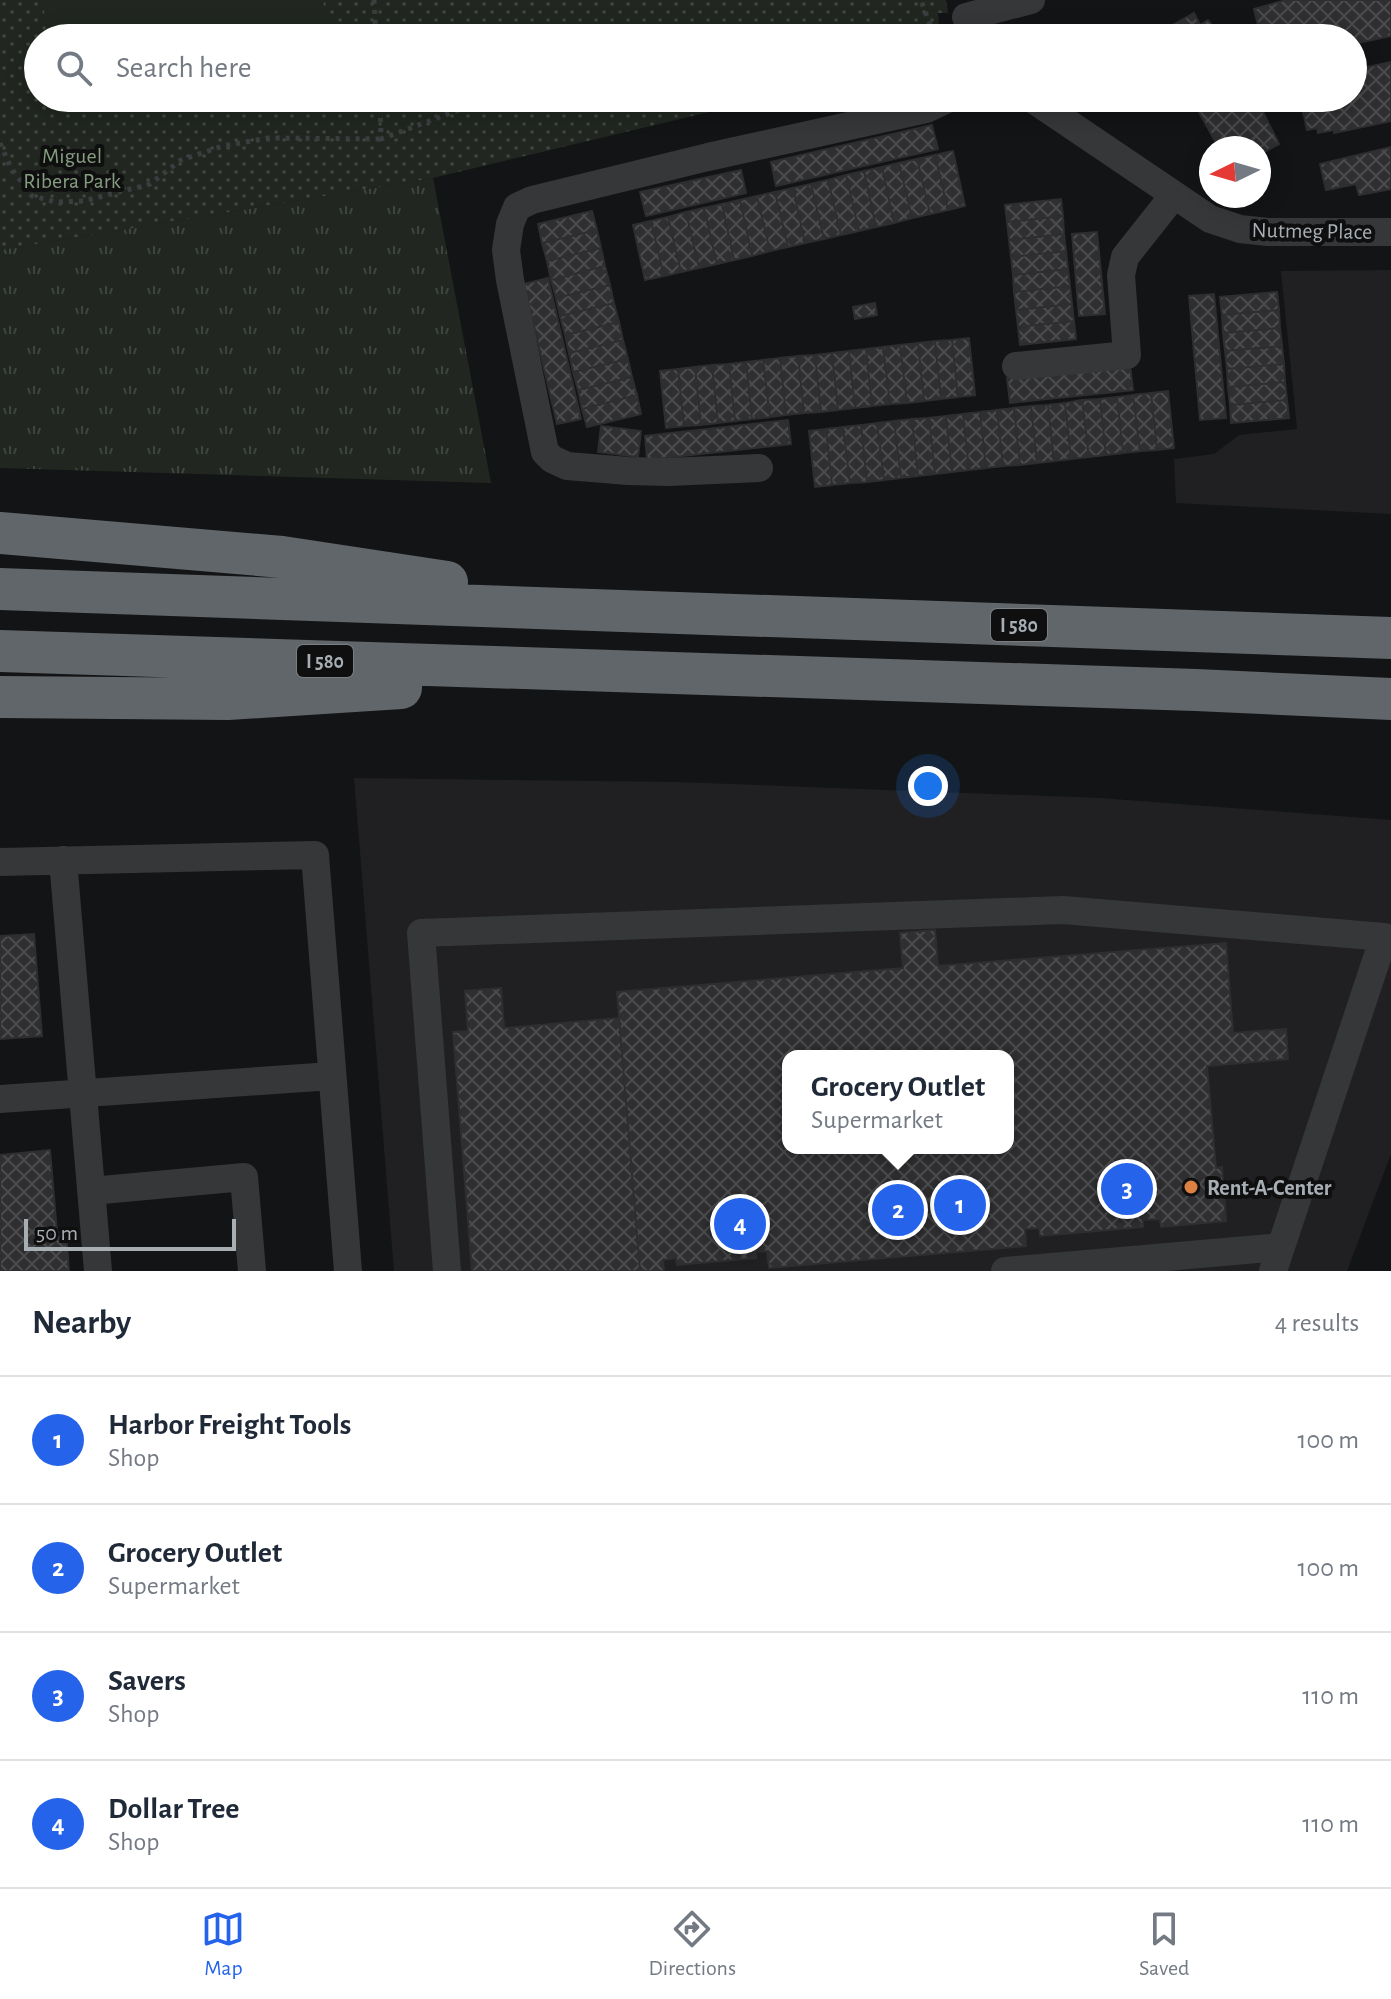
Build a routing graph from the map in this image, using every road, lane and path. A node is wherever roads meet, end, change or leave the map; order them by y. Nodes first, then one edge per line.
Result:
1 (374, 0) edge
2 (921, 0) edge
3 (1031, 0) edge
4 (969, 18) edge
5 (375, 24) edge
6 (930, 24) edge
7 (380, 112) edge
8 (453, 112) edge
9 (912, 112) edge
10 (1052, 112) edge
11 (381, 139) junction
12 (0, 143) edge
13 (1174, 195) junction
14 (1391, 232) edge
15 (1016, 366) dead end
16 (759, 468) dead end
17 (0, 533) edge
18 (0, 589) edge
19 (646, 612) junction
20 (1391, 638) edge
21 (0, 651) edge
22 (650, 672) junction
23 (0, 697) edge
24 (1391, 699) edge
25 (63, 860) junction
26 (0, 862) edge
27 (1388, 937) edge
28 (332, 1076) junction
29 (83, 1094) junction
30 (0, 1099) edge
31 (91, 1191) junction
32 (1277, 1259) edge
33 (98, 1271) edge
34 (252, 1271) edge
35 (348, 1271) edge
36 (447, 1271) edge
37 (1005, 1271) edge

1 - 5 path
2 - 6 path
3 - 4 street
7 - 11 path
8 - 11 path
9 - 16 street
10 - 13 street, Nutmeg Place
11 - 12 path
13 - 14 street, Nutmeg Place
13 - 15 street
17 - 19 highway
18 - 19 highway, I 580
19 - 20 highway, I 580
21 - 22 highway, I 580
22 - 23 highway
22 - 24 highway, I 580
25 - 26 street
25 - 28 street
25 - 29 street
27 - 32 street
27 - 36 street
28 - 29 street
28 - 35 street
29 - 30 street
29 - 31 street
31 - 33 street
31 - 34 street
32 - 37 street

